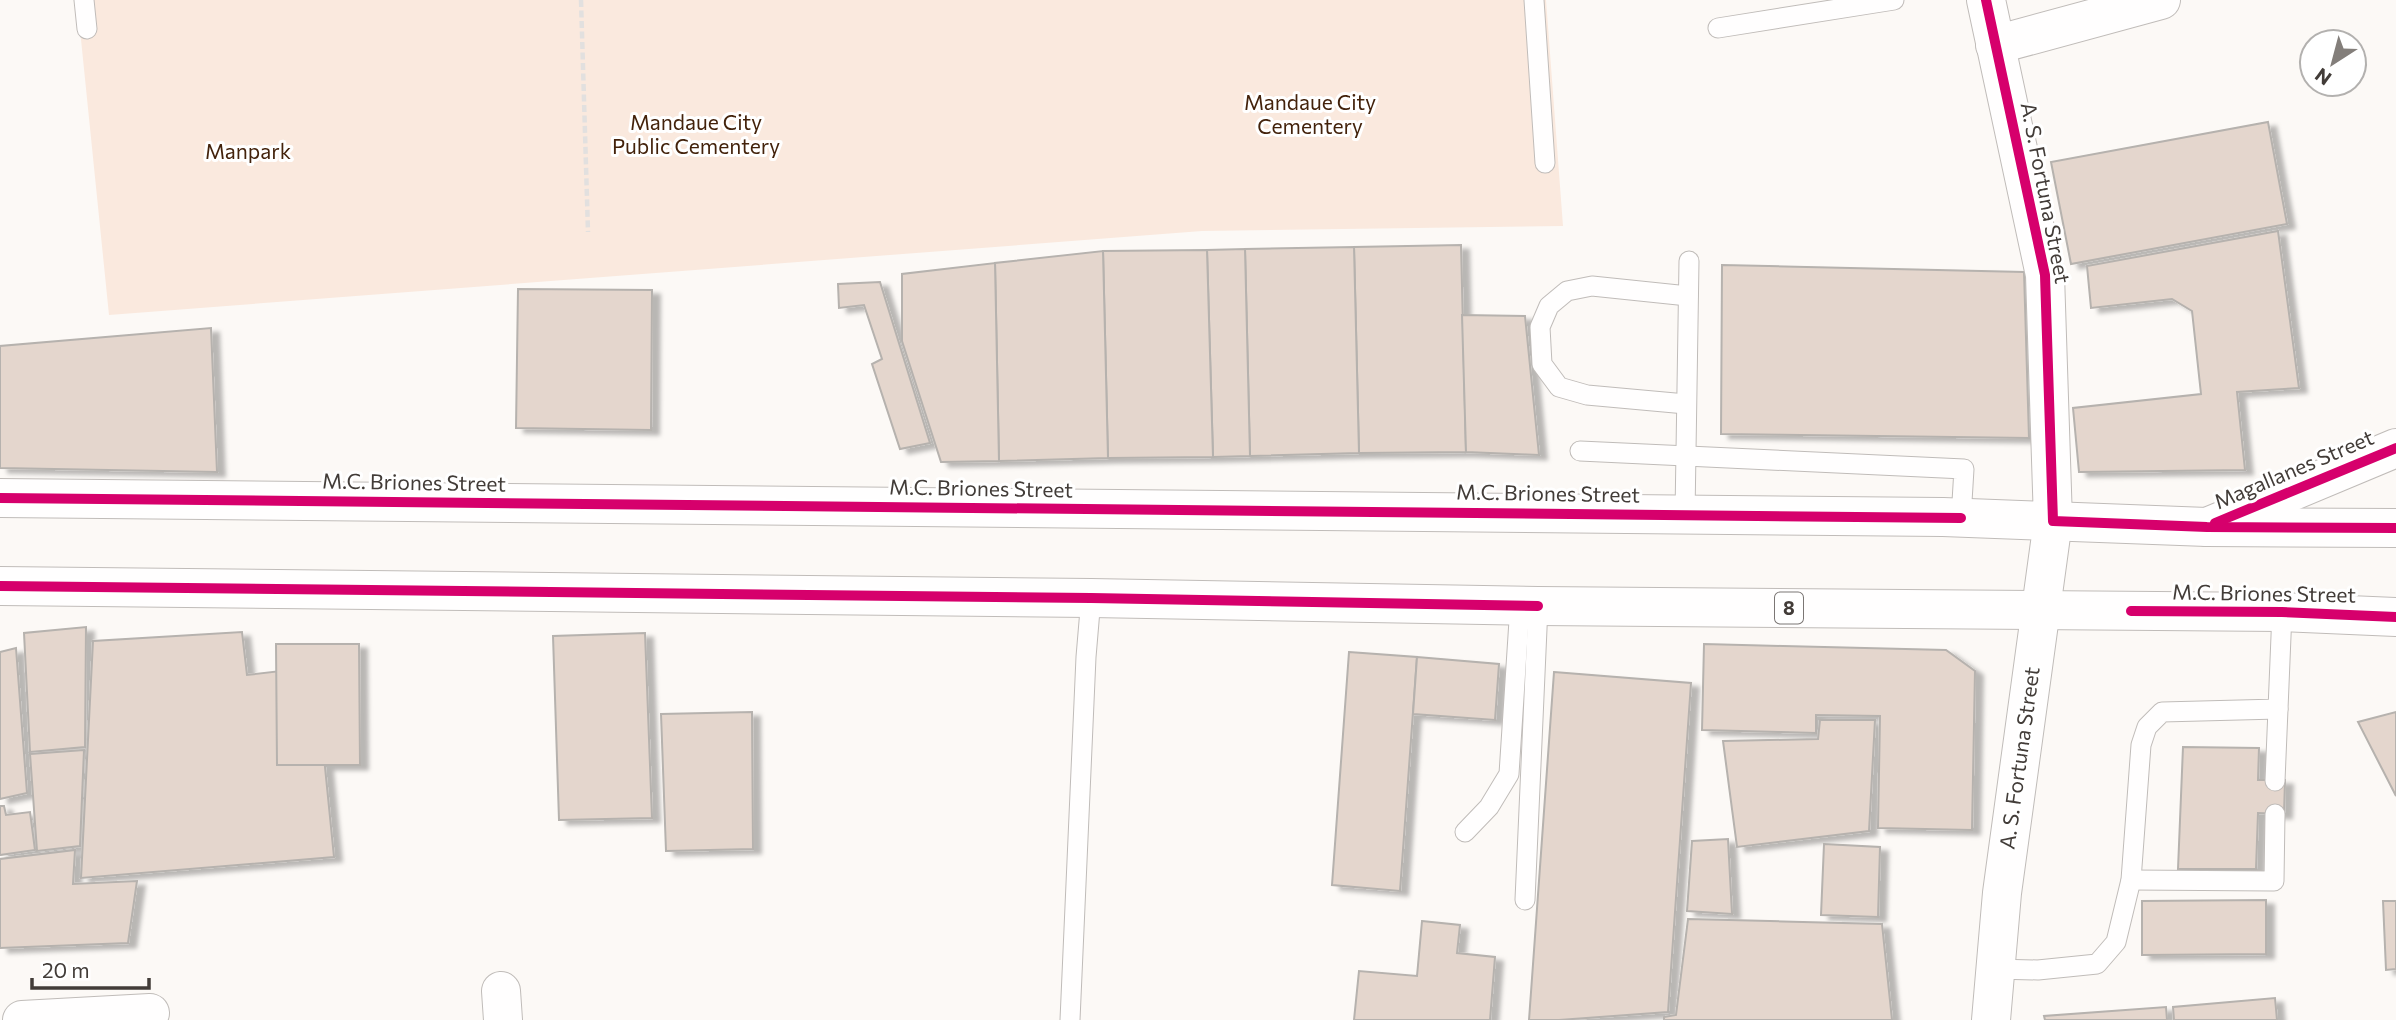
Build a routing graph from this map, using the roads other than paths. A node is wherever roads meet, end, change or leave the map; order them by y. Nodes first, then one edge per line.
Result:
1 (84, 0) edge
2 (1534, 0) edge
3 (1894, 0) edge
4 (1986, 0) edge
5 (2161, 0) edge
6 (1718, 27) dead end
7 (87, 29) dead end
8 (1995, 45) junction
9 (1545, 163) dead end
10 (1689, 261) dead end
11 (1688, 296) junction
12 (1686, 404) junction
13 (2396, 448) edge
14 (1580, 451) dead end
15 (1686, 456) junction
16 (0, 498) edge
17 (1685, 515) junction
18 (1961, 518) junction
19 (2053, 521) junction
20 (2207, 527) junction
21 (2396, 528) edge
22 (0, 586) edge
23 (1091, 598) junction
24 (1529, 606) junction
25 (2039, 609) junction
26 (2281, 612) junction
27 (2396, 617) edge
28 (2278, 709) junction
29 (2275, 781) dead end
30 (2275, 814) dead end
31 (1465, 832) dead end
32 (2131, 880) junction
33 (1525, 900) dead end
34 (1994, 969) junction
35 (150, 1013) dead end
36 (22, 1020) edge
37 (1070, 1020) edge
38 (1991, 1020) edge

1 - 7 lane
2 - 9 lane
3 - 6 lane
4 - 8 main road, A. S. Fortuna Street
5 - 8 main road
8 - 19 main road, A. S. Fortuna Street
10 - 11 lane
11 - 12 lane
11 - 12 lane
12 - 15 lane
13 - 20 main road, Magallanes Street
14 - 15 lane
15 - 17 lane
15 - 18 lane
16 - 17 main road, M.C. Briones Street
17 - 18 main road, M.C. Briones Street
18 - 19 main road, M.C. Briones Street
19 - 20 main road, M.C. Briones Street
19 - 25 main road, A. S. Fortuna Street
20 - 21 main road, M.C. Briones Street
22 - 23 main road, M.C. Briones Street / 8
23 - 24 main road, M.C. Briones Street / 8
23 - 37 lane
24 - 25 main road, M.C. Briones Street / 8
24 - 31 lane
24 - 33 lane
25 - 26 main road, M.C. Briones Street / 8
25 - 34 main road, A. S. Fortuna Street
26 - 27 main road, M.C. Briones Street / 8
26 - 28 lane
28 - 29 lane
28 - 32 lane
30 - 32 lane
32 - 34 lane
34 - 38 main road, A. S. Fortuna Street
35 - 36 main road

